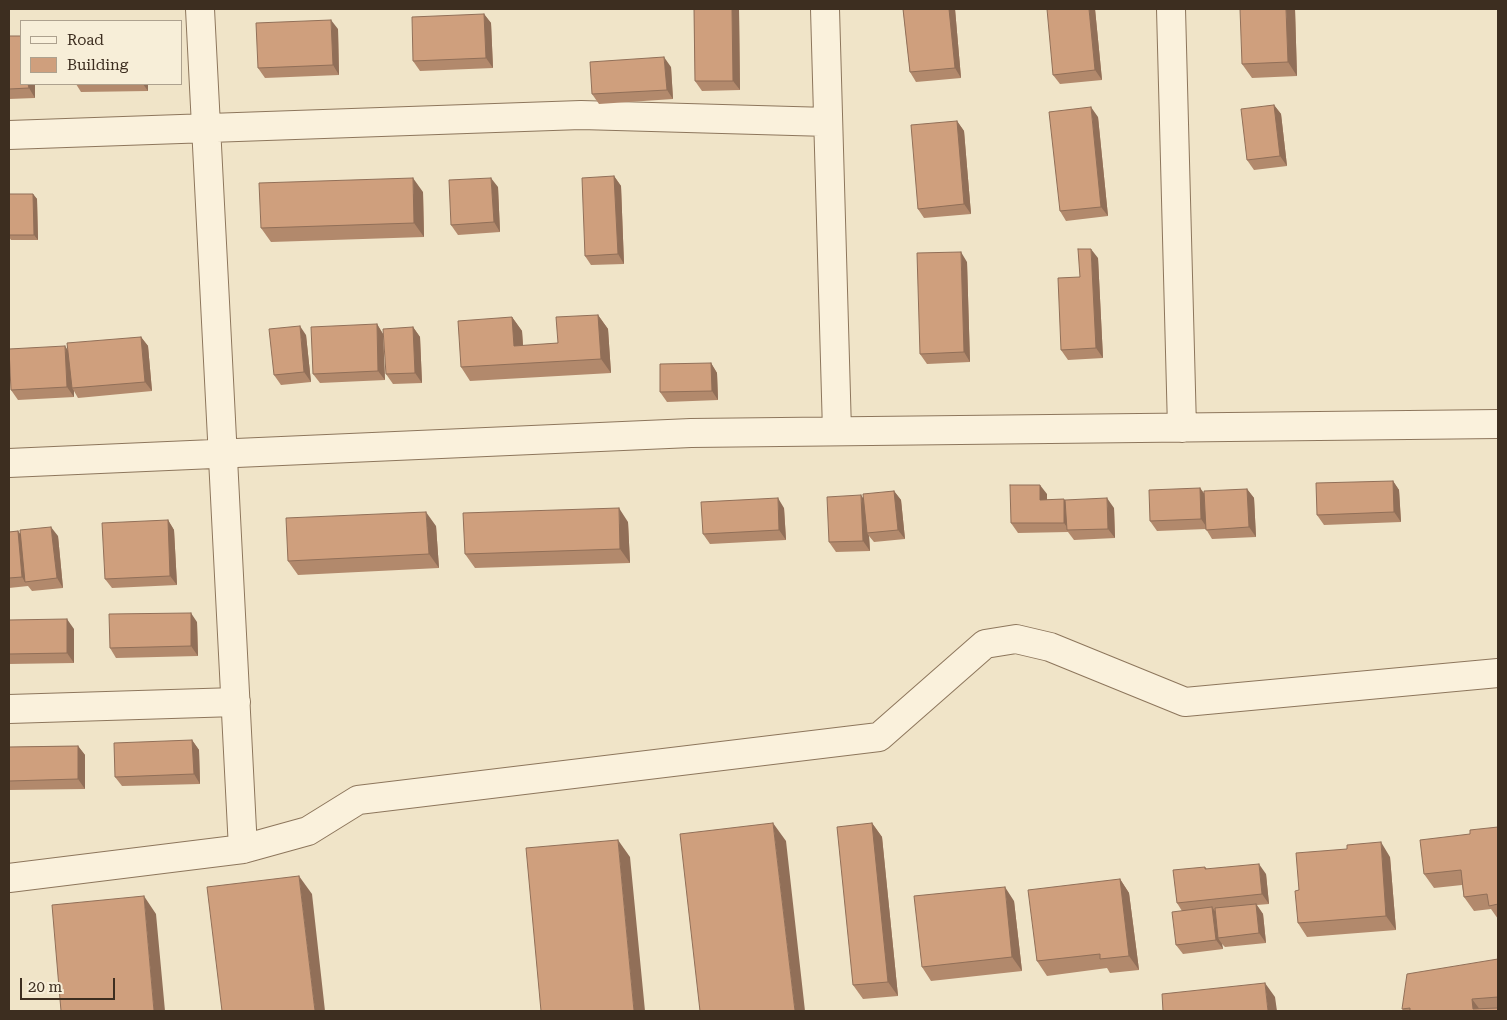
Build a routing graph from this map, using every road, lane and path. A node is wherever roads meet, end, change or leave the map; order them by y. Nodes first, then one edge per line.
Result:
1 (200, 9) edge
2 (825, 9) edge
3 (1171, 9) edge
4 (828, 122) junction
5 (206, 128) junction
6 (9, 135) edge
7 (1498, 424) edge
8 (1182, 428) junction
9 (837, 431) junction
10 (222, 454) junction
11 (9, 463) edge
12 (1498, 673) edge
13 (236, 702) junction
14 (9, 709) edge
15 (243, 849) junction
16 (9, 878) edge

1 - 5 lane
2 - 4 lane
3 - 8 lane
4 - 5 lane
4 - 9 lane
5 - 6 lane
5 - 10 lane
7 - 8 lane
8 - 9 lane
9 - 10 lane
10 - 11 lane
10 - 13 lane
12 - 15 lane
13 - 14 lane
13 - 15 lane
15 - 16 lane

